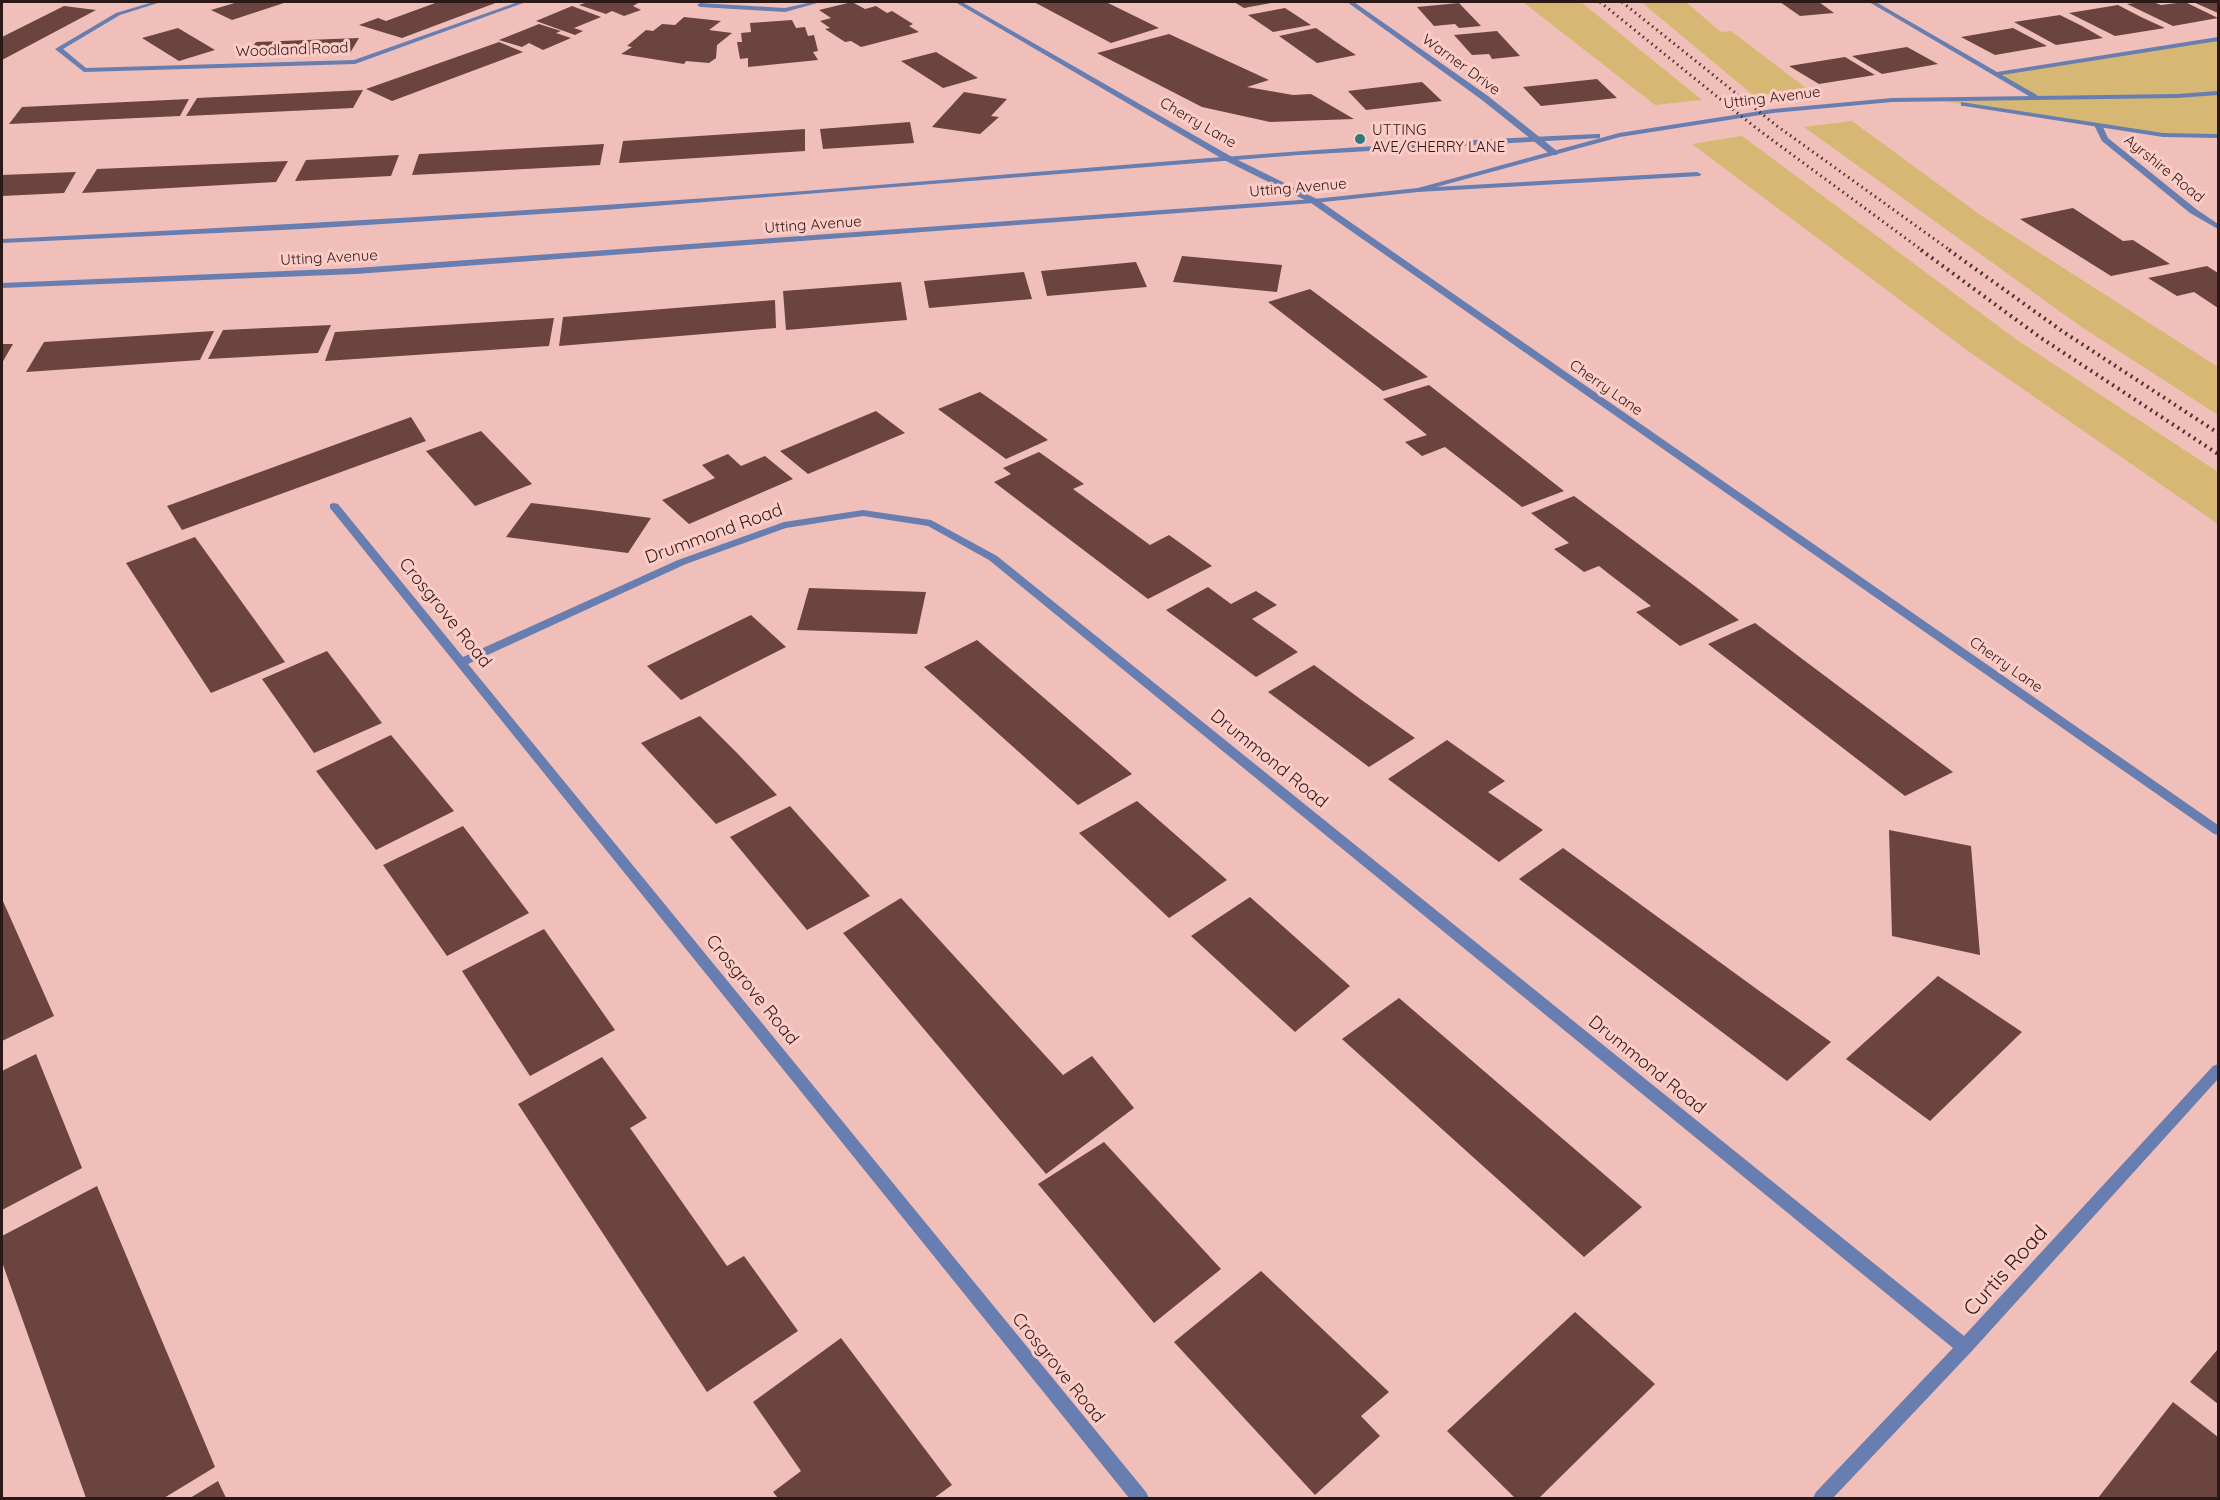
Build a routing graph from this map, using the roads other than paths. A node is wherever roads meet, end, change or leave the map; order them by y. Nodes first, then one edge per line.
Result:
1 (158, 2) edge
2 (524, 2) edge
3 (818, 2) edge
4 (958, 2) edge
5 (1350, 2) edge
6 (1872, 2) edge
7 (700, 5) dead end
8 (2218, 39) edge
9 (1998, 74) junction
10 (2218, 93) edge
11 (2034, 97) junction
12 (1930, 99) junction
13 (2046, 117) junction
14 (2098, 127) junction
15 (1619, 135) junction
16 (2218, 135) edge
17 (1537, 138) junction
18 (1554, 153) junction
19 (1229, 159) junction
20 (1697, 174) dead end
21 (1418, 190) junction
22 (1314, 201) junction
23 (2218, 227) edge
24 (2, 241) edge
25 (2, 286) edge
26 (334, 506) dead end
27 (462, 662) junction
28 (2218, 831) edge
29 (2218, 1070) edge
30 (1965, 1347) junction
31 (1140, 1498) edge
32 (1822, 1498) edge

1 - 2 street, Woodland Road
3 - 7 street
4 - 19 street, Cherry Lane
5 - 17 street, Warner Drive
6 - 9 street
8 - 9 street
9 - 11 street
10 - 11 street, Utting Avenue
11 - 12 street, Utting Avenue
11 - 13 street
12 - 13 street, Utting Avenue
12 - 15 street, Utting Avenue
13 - 14 street, Utting Avenue
14 - 16 street, Utting Avenue
14 - 23 street, Ayrshire Road
15 - 17 street, Utting Avenue
15 - 18 street, Utting Avenue
17 - 18 street, Warner Drive
17 - 19 street, Utting Avenue
18 - 21 street, Utting Avenue
19 - 22 street, Cherry Lane
19 - 24 street, Utting Avenue
20 - 21 street
21 - 22 street, Utting Avenue
22 - 25 street, Utting Avenue
22 - 28 street, Cherry Lane
26 - 27 street, Crosgrove Road
27 - 30 street, Drummond Road
27 - 31 street, Crosgrove Road
29 - 30 street, Curtis Road
30 - 32 street, Curtis Road

